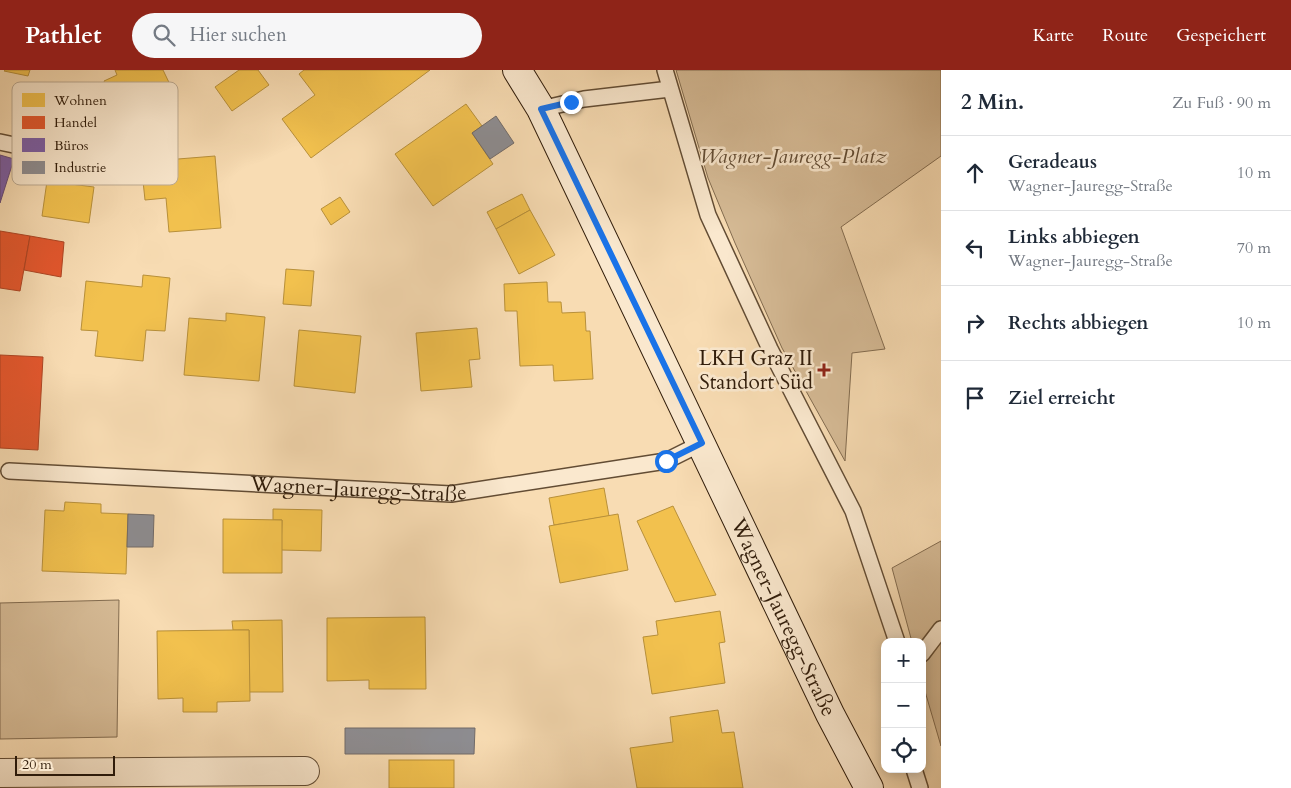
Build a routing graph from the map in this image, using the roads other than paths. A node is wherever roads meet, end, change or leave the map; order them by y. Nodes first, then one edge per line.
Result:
1 (517, 70) edge
2 (665, 70) edge
3 (670, 89) junction
4 (541, 109) junction
5 (0, 142) edge
6 (12, 146) edge
7 (702, 443) junction
8 (9, 471) dead end
9 (941, 629) edge
10 (896, 638) edge
11 (926, 649) edge
12 (305, 771) dead end
13 (0, 773) edge
14 (915, 773) edge
15 (869, 788) edge
16 (920, 788) edge

1 - 4 main road, Wagner-Jauregg-Straße
2 - 3 lane
3 - 4 lane
3 - 10 lane
4 - 7 main road, Wagner-Jauregg-Straße
5 - 6 lane
7 - 8 lane, Wagner-Jauregg-Straße
7 - 15 main road, Wagner-Jauregg-Straße
9 - 11 lane
12 - 13 main road
14 - 16 lane

